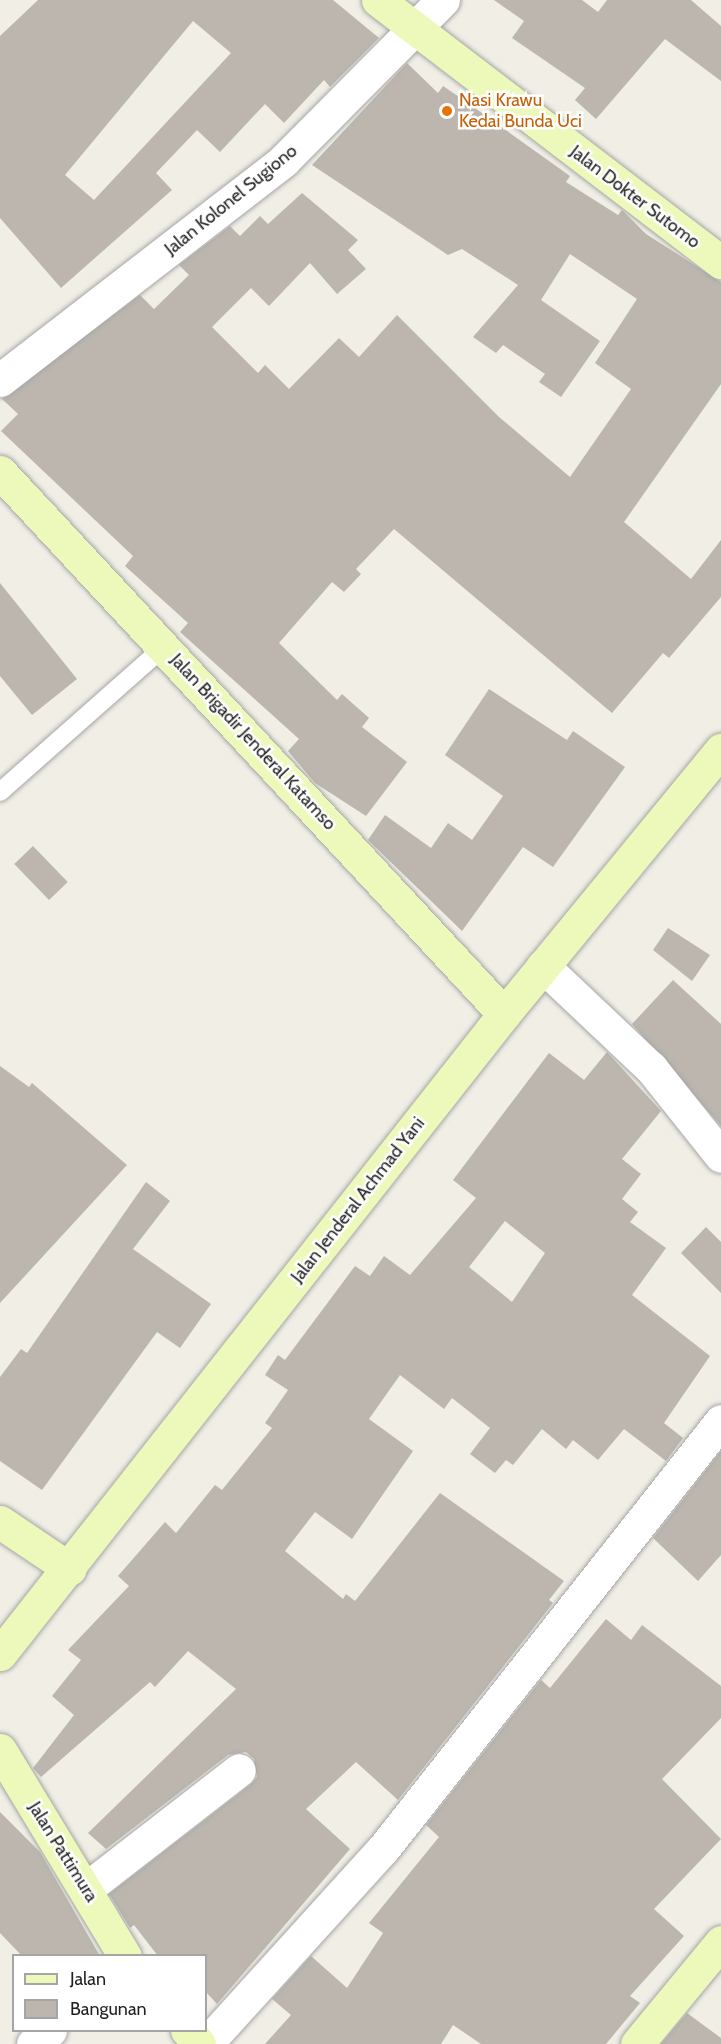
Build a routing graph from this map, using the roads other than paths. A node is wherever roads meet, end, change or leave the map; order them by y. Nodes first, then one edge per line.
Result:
1 (378, 0) edge
2 (443, 0) edge
3 (417, 31) junction
4 (719, 256) edge
5 (0, 380) edge
6 (0, 472) edge
7 (165, 646) junction
8 (721, 750) edge
9 (0, 792) edge
10 (543, 966) junction
11 (504, 1014) junction
12 (720, 1152) edge
13 (721, 1421) edge
14 (0, 1522) edge
15 (70, 1569) junction
16 (0, 1654) edge
17 (0, 1750) edge
18 (239, 1770) dead end
19 (87, 1888) junction
20 (721, 1942) edge
21 (124, 1954) edge
22 (49, 2032) edge
23 (188, 2032) edge
24 (33, 2044) edge
25 (199, 2044) edge
26 (206, 2044) edge
27 (637, 2044) edge

1 - 3 main road, Jalan Dokter Sutomo
2 - 3 street, Jalan Kolonel Sugiono
3 - 4 main road, Jalan Dokter Sutomo
3 - 5 street, Jalan Kolonel Sugiono
6 - 7 main road, Jalan Brigadir Jenderal Katamso
7 - 9 lane
7 - 11 main road, Jalan Brigadir Jenderal Katamso
8 - 10 main road, Jalan Jenderal Achmad Yani
10 - 11 main road, Jalan Jenderal Achmad Yani
10 - 12 street
11 - 15 main road, Jalan Jenderal Achmad Yani
13 - 26 street
14 - 15 main road
15 - 16 main road, Jalan Jenderal Achmad Yani
17 - 19 main road, Jalan Pattimura
18 - 19 street
19 - 21 main road, Jalan Pattimura
20 - 27 main road
22 - 24 street
23 - 25 main road

